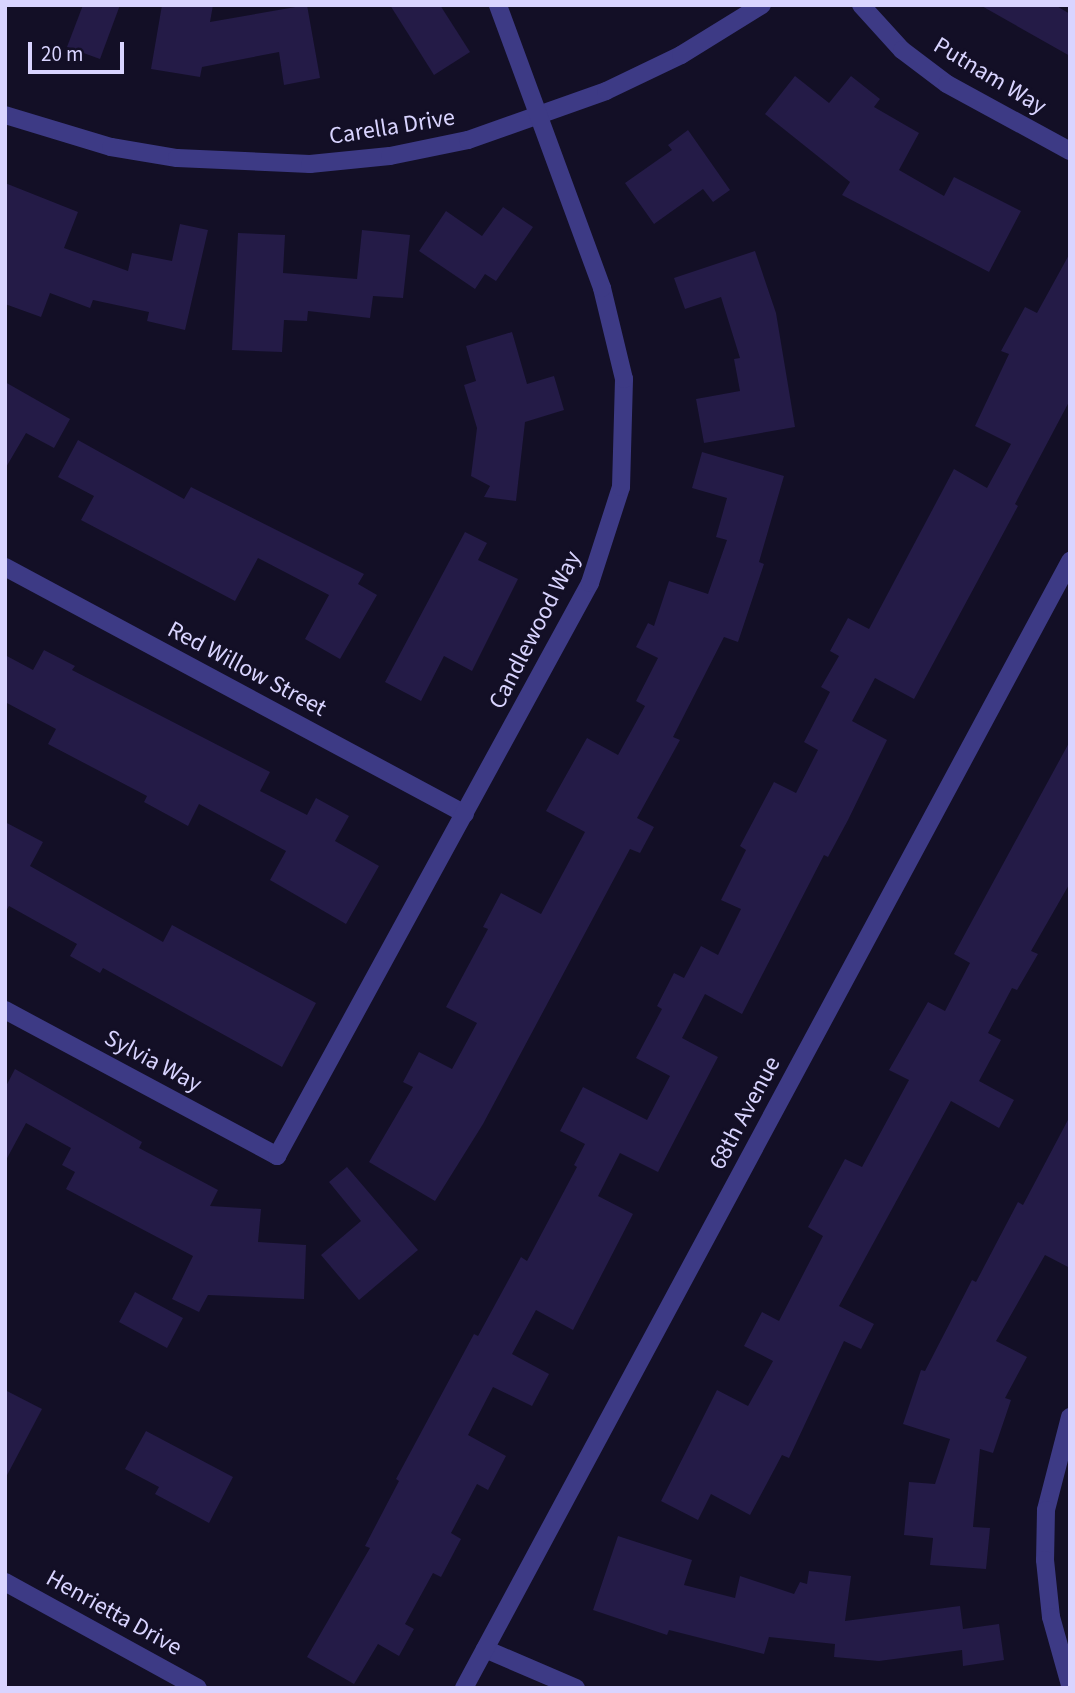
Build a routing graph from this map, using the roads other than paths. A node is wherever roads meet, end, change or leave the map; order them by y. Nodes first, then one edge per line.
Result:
1 (498, 5) edge
2 (762, 5) edge
3 (861, 5) edge
4 (5, 115) edge
5 (540, 117) junction
6 (1070, 150) edge
7 (1070, 561) edge
8 (5, 567) edge
9 (465, 814) junction
10 (5, 1010) edge
11 (277, 1156) joint
12 (1070, 1417) edge
13 (5, 1582) edge
14 (485, 1649) junction
15 (1070, 1685) edge
16 (198, 1688) edge
17 (464, 1688) edge
18 (576, 1688) edge

1 - 5 street, Candlewood Way
2 - 5 street, Carella Drive
3 - 6 street, Putnam Way
4 - 5 street, Carella Drive
5 - 9 street, Candlewood Way
7 - 14 street, 68th Avenue
8 - 9 street, Red Willow Street
9 - 11 street, Candlewood Way
10 - 11 street, Sylvia Way
12 - 15 street
13 - 16 street, Henrietta Drive
14 - 17 street, 68th Avenue
14 - 18 street

